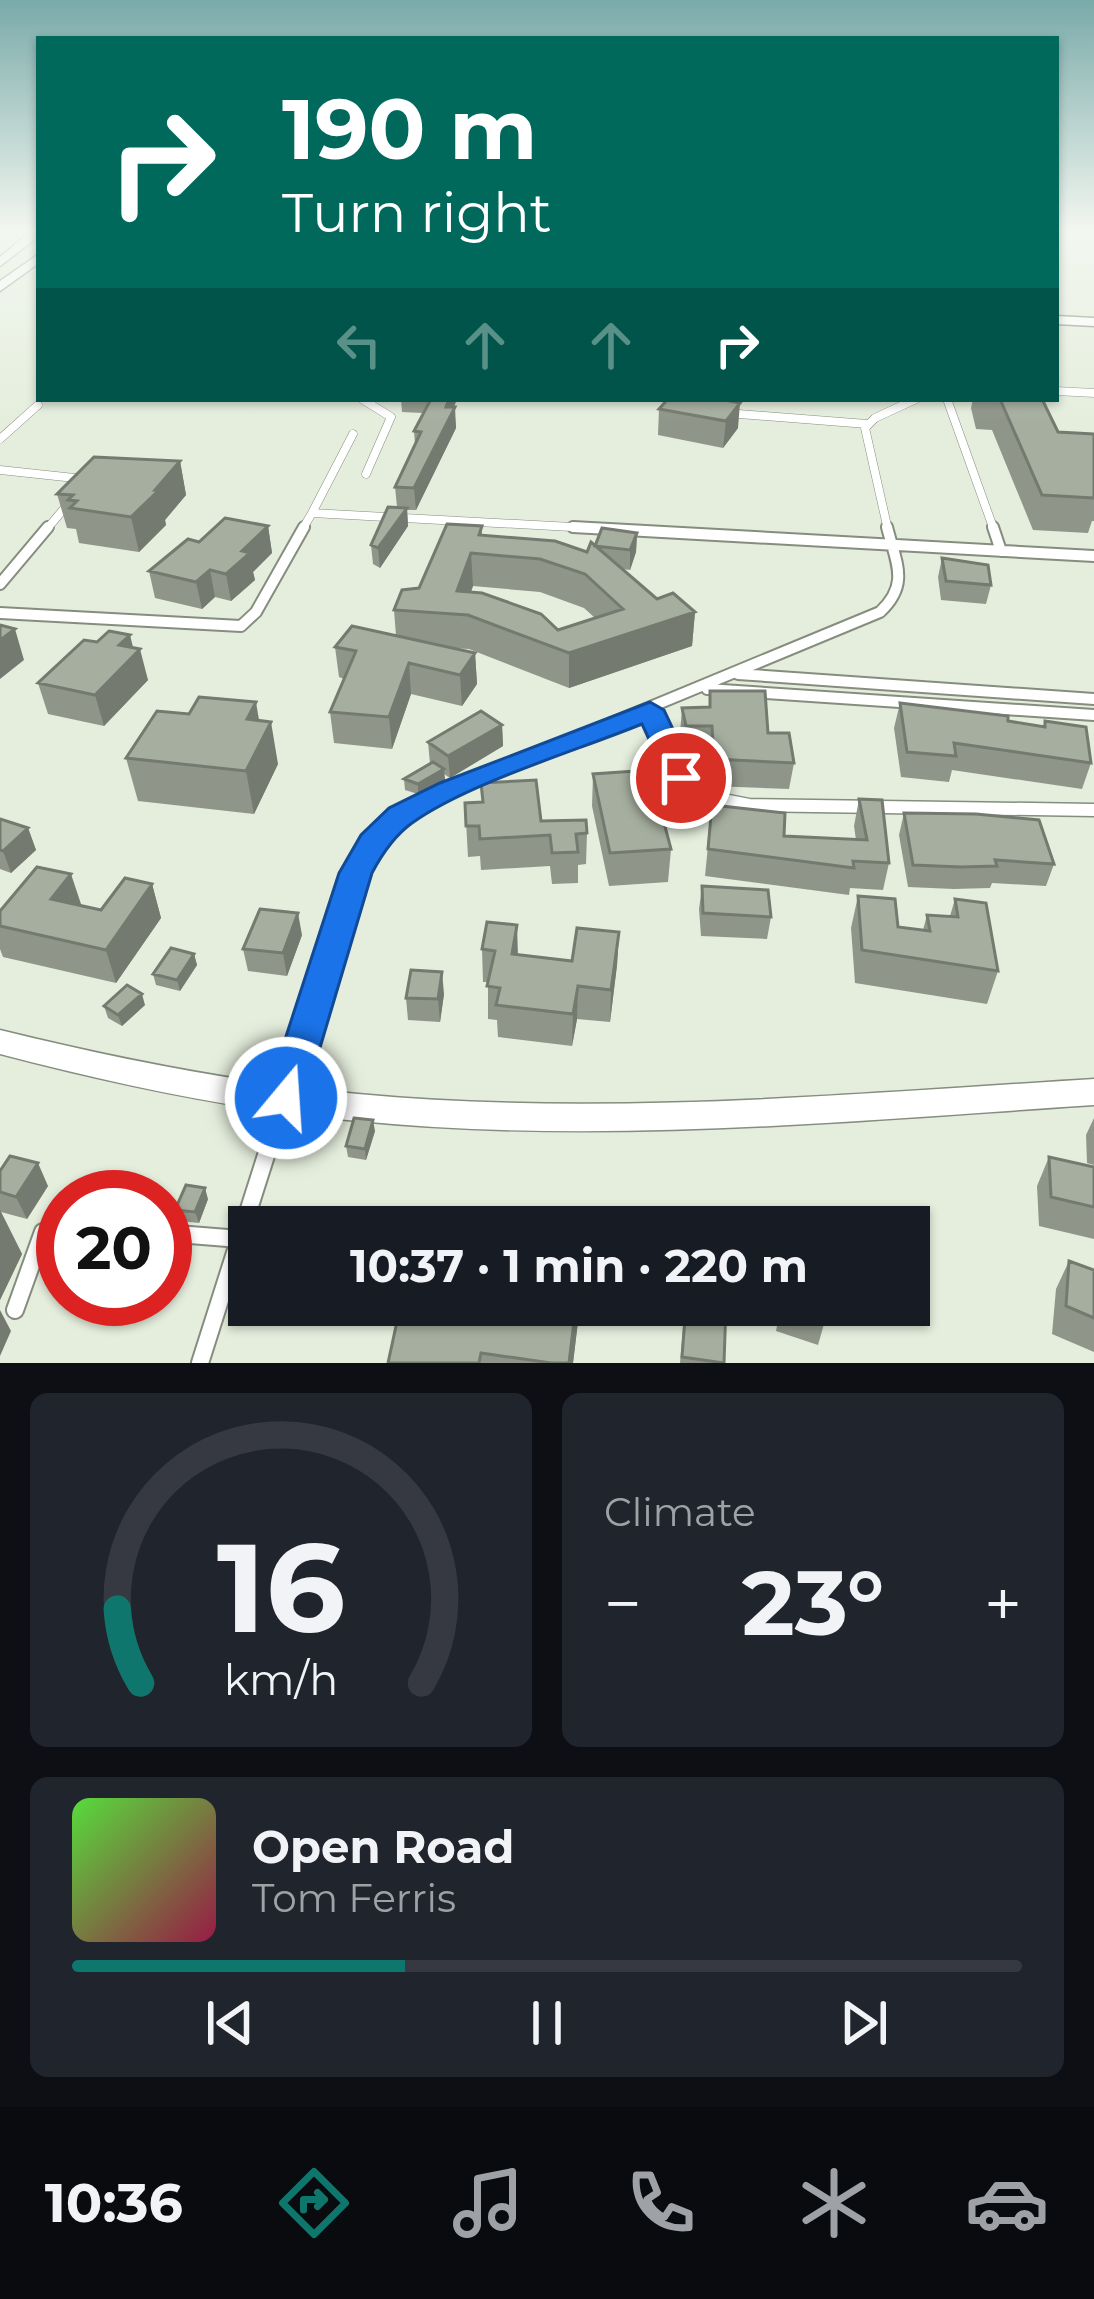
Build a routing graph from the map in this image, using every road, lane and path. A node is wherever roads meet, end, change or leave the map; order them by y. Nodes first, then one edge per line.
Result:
1 (1059, 306) edge
2 (1094, 306) edge
3 (1059, 320) edge
4 (1094, 322) edge
5 (1059, 391) edge
6 (1094, 393) edge
7 (367, 402) edge
8 (910, 402) edge
9 (948, 402) edge
10 (38, 405) dead end
11 (712, 412) edge
12 (867, 424) junction
13 (353, 434) dead end
14 (0, 439) edge
15 (4, 468) edge
16 (366, 474) dead end
17 (312, 513) junction
18 (889, 544) junction
19 (1001, 551) junction
20 (1094, 556) edge
21 (0, 584) edge
22 (0, 613) edge
23 (738, 674) junction
24 (704, 688) junction
25 (1094, 699) edge
26 (650, 710) junction
27 (1094, 715) edge
28 (1094, 810) edge
29 (0, 1042) edge
30 (1094, 1092) edge
31 (286, 1098) junction
32 (251, 1206) edge
33 (192, 1235) edge
34 (228, 1238) edge
35 (36, 1252) edge
36 (228, 1276) edge
37 (15, 1310) dead end
38 (200, 1363) edge

1 - 2 street
3 - 4 street
5 - 6 lane
7 - 16 lane
8 - 12 lane
9 - 19 lane
10 - 14 lane
11 - 12 lane
12 - 18 lane
13 - 17 lane
15 - 21 lane
17 - 18 lane
17 - 22 lane
18 - 19 lane
18 - 23 lane
19 - 20 lane
23 - 24 lane
23 - 25 lane
24 - 26 lane
24 - 27 lane
26 - 28 lane
26 - 31 lane
29 - 31 street
30 - 31 street
31 - 32 lane
33 - 34 lane
35 - 37 lane
36 - 38 lane

